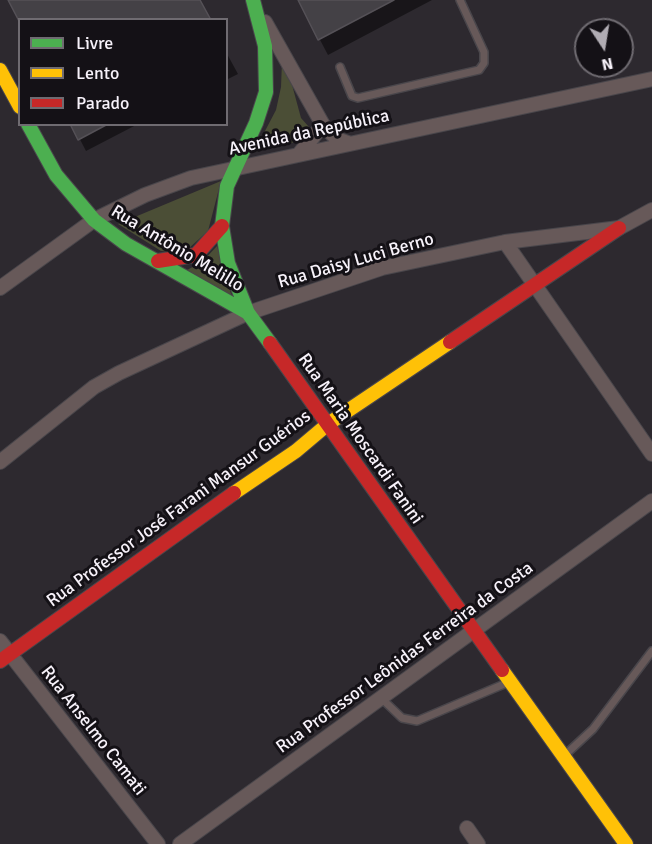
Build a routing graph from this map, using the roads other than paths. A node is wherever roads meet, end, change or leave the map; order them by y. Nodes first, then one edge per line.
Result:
1 (460, 0) edge
2 (256, 5) edge
3 (340, 67) dead end
4 (0, 70) edge
5 (652, 79) edge
6 (18, 103) edge
7 (323, 125) junction
8 (29, 126) edge
9 (348, 143) junction
10 (299, 154) junction
11 (233, 167) junction
12 (652, 210) edge
13 (94, 220) junction
14 (222, 226) junction
15 (619, 228) junction
16 (505, 242) junction
17 (158, 261) junction
18 (534, 285) junction
19 (0, 288) edge
20 (248, 313) junction
21 (328, 424) junction
22 (652, 454) edge
23 (0, 462) edge
24 (652, 501) edge
25 (474, 630) junction
26 (0, 641) edge
27 (652, 651) edge
28 (5, 657) edge
29 (510, 681) junction
30 (381, 698) junction
31 (564, 756) junction
32 (467, 828) dead end
33 (158, 844) edge
34 (180, 844) edge
35 (478, 844) edge
36 (626, 844) edge

1 - 3 lane
2 - 7 street
2 - 11 main road, Rua Maria Moscardi Fanini
4 - 6 main road
5 - 9 street, Avenida da República
7 - 9 street
7 - 10 street
8 - 13 main road, Rua Antônio Melillo
9 - 10 street, Avenida da República
10 - 11 street, Avenida da República
11 - 13 street, Avenida da República
11 - 14 main road, Rua Maria Moscardi Fanini
12 - 15 street, Rua Daisy Luci Berno
13 - 17 main road, Rua Antônio Melillo
13 - 19 street, Avenida da República
14 - 17 main road
14 - 20 main road, Rua Maria Moscardi Fanini
15 - 16 street, Rua Daisy Luci Berno
15 - 18 main road, Rua Professor José Farani Mansur Guérios
16 - 18 street
16 - 20 street, Rua Daisy Luci Berno
17 - 20 main road, Rua Antônio Melillo
18 - 21 main road, Rua Professor José Farani Mansur Guérios
18 - 22 street
20 - 21 main road, Rua Maria Moscardi Fanini
20 - 23 street, Rua Daisy Luci Berno
21 - 25 main road, Rua Maria Moscardi Fanini
21 - 28 main road, Rua Professor José Farani Mansur Guérios
24 - 25 street, Rua Professor Leônidas Ferreira da Costa
25 - 29 main road, Rua Maria Moscardi Fanini
25 - 30 street, Rua Professor Leônidas Ferreira da Costa
26 - 28 street, Rua Anselmo Camati
27 - 31 lane
28 - 33 street, Rua Anselmo Camati
29 - 30 lane
29 - 31 main road, Rua Maria Moscardi Fanini
30 - 34 street, Rua Professor Leônidas Ferreira da Costa
31 - 36 main road, Rua Maria Moscardi Fanini
32 - 35 street

